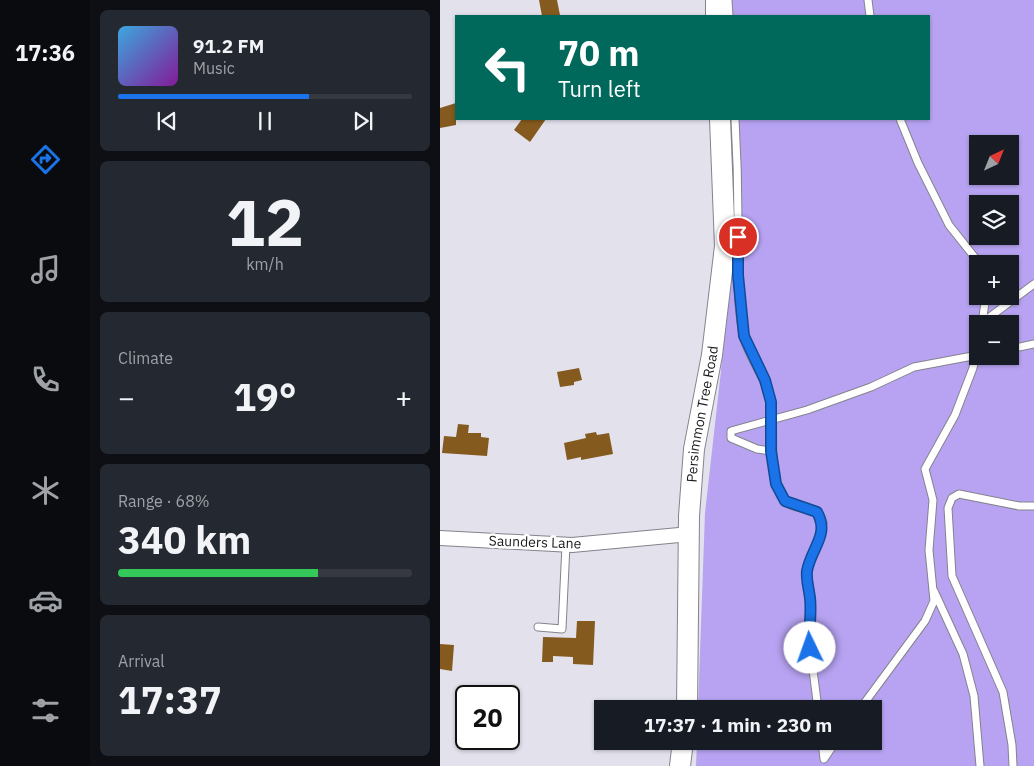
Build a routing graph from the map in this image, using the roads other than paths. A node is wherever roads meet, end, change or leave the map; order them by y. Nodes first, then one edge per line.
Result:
1 (716, 0) edge
2 (728, 0) edge
3 (868, 0) edge
4 (716, 15) edge
5 (729, 15) edge
6 (870, 15) edge
7 (720, 120) edge
8 (735, 120) edge
9 (900, 120) edge
10 (973, 255) edge
11 (1034, 284) edge
12 (993, 315) edge
13 (1034, 344) edge
14 (1019, 347) edge
15 (969, 357) edge
16 (973, 365) edge
17 (772, 420) junction
18 (771, 451) junction
19 (1034, 506) edge
20 (690, 534) junction
21 (440, 538) edge
22 (566, 545) junction
23 (933, 588) junction
24 (538, 627) dead end
25 (687, 700) edge
26 (817, 700) edge
27 (867, 700) edge
28 (682, 750) edge
29 (831, 750) edge
30 (824, 762) edge
31 (680, 766) edge
32 (980, 766) edge
33 (1013, 766) edge

1 - 4 main road
2 - 5 lane
3 - 6 lane
7 - 20 main road, Persimmon Tree Road
8 - 17 lane
9 - 10 lane
11 - 12 lane
13 - 14 lane
15 - 17 lane
16 - 23 lane
17 - 18 lane
17 - 18 lane
18 - 26 lane
19 - 33 lane
20 - 22 street, Saunders Lane
20 - 25 main road, Persimmon Tree Road
21 - 22 street, Saunders Lane
22 - 24 lane
23 - 27 lane
23 - 32 lane
28 - 31 main road
29 - 30 lane

